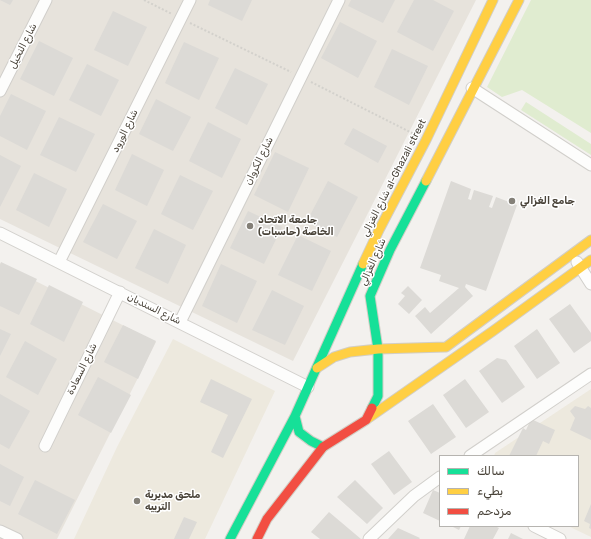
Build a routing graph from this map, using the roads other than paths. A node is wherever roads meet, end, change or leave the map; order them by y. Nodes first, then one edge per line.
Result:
1 (46, 0) edge
2 (190, 0) edge
3 (339, 0) edge
4 (493, 0) edge
5 (519, 0) edge
6 (472, 88) junction
7 (0, 91) edge
8 (591, 165) edge
9 (0, 233) edge
10 (591, 240) edge
11 (572, 255) junction
12 (591, 260) edge
13 (60, 262) junction
14 (580, 268) junction
15 (591, 284) edge
16 (120, 292) junction
17 (180, 322) junction
18 (378, 349) junction
19 (317, 368) junction
20 (591, 374) edge
21 (308, 387) junction
22 (295, 416) junction
23 (366, 420) junction
24 (45, 446) dead end
25 (323, 447) junction
26 (471, 455) edge
27 (439, 479) edge
28 (536, 527) edge
29 (0, 530) edge
30 (17, 539) edge
31 (230, 539) edge
32 (257, 539) edge
33 (369, 539) edge
34 (560, 539) edge

1 - 7 street, شارع النخيل
2 - 13 street, شارع الورود
3 - 17 street, شارع الكروان
4 - 19 main road, شارع الغزالي al-Ghazali street
5 - 6 main road, شارع الغزالي
6 - 8 street
6 - 18 main road, شارع الغزالي
9 - 13 street, شارع السنديان
10 - 11 main road
11 - 14 street
11 - 18 main road
12 - 14 main road
13 - 16 street, شارع السنديان
14 - 15 street
14 - 23 main road
16 - 17 street, شارع السنديان
16 - 24 street, شارع السعادة
17 - 21 street, شارع السنديان
18 - 19 main road
18 - 23 main road, شارع الغزالي
19 - 21 main road
20 - 26 street
21 - 22 main road
22 - 25 main road
22 - 31 main road
23 - 25 main road
25 - 32 main road
27 - 33 street
28 - 34 street
29 - 30 street

